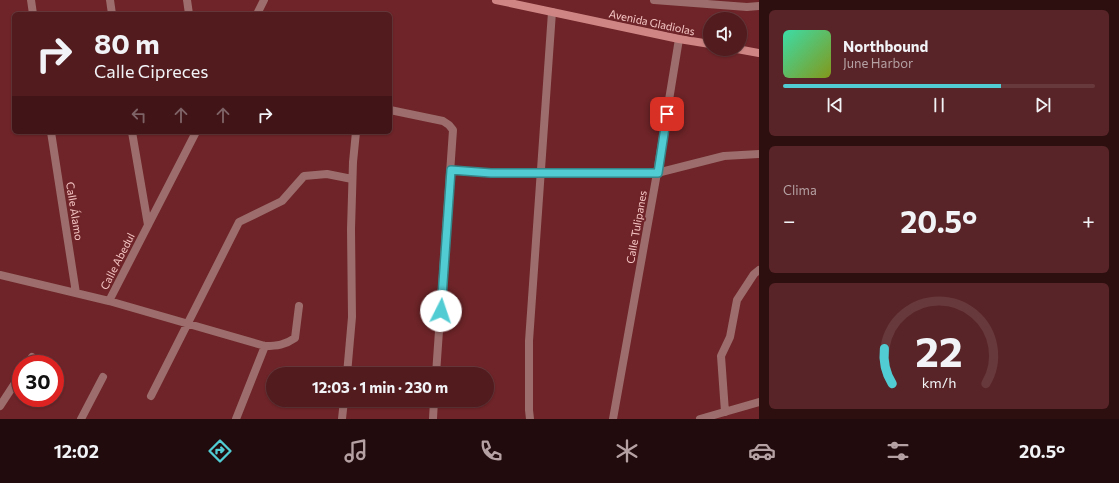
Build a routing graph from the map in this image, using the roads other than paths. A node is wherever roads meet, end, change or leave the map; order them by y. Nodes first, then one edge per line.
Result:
1 (31, 0) edge
2 (110, 0) edge
3 (187, 0) edge
4 (264, 0) edge
5 (496, 0) edge
6 (654, 0) edge
7 (747, 4) edge
8 (759, 6) edge
9 (33, 12) edge
10 (112, 12) edge
11 (189, 12) edge
12 (258, 12) edge
13 (552, 12) junction
14 (679, 39) junction
15 (703, 43) edge
16 (747, 51) edge
17 (759, 53) edge
18 (392, 110) edge
19 (51, 134) edge
20 (132, 134) edge
21 (195, 134) edge
22 (356, 134) edge
23 (759, 154) edge
24 (451, 170) junction
25 (541, 173) junction
26 (658, 173) junction
27 (352, 180) junction
28 (148, 225) junction
29 (759, 270) edge
30 (0, 275) edge
31 (76, 293) junction
32 (109, 301) junction
33 (299, 306) dead end
34 (188, 323) junction
35 (265, 346) junction
36 (348, 367) edge
37 (437, 367) edge
38 (103, 377) dead end
39 (12, 388) edge
40 (151, 396) dead end
41 (759, 402) edge
42 (0, 406) edge
43 (343, 407) edge
44 (434, 407) edge
45 (728, 411) junction
46 (81, 419) edge
47 (236, 419) edge
48 (342, 419) edge
49 (433, 419) edge
50 (530, 419) edge
51 (613, 419) edge
52 (700, 419) edge
53 (735, 419) edge

1 - 9 street
2 - 10 street
3 - 11 street
4 - 12 street
5 - 13 street, Avenida Gladiolas
6 - 7 street
7 - 8 street
13 - 14 street, Avenida Gladiolas
13 - 25 street
14 - 15 street, Avenida Gladiolas
14 - 26 street, Calle Tulipanes
16 - 17 street
18 - 24 street
19 - 31 street, Calle Álamo
20 - 28 street
21 - 28 street, Calle Abedul
22 - 27 street
23 - 26 street
24 - 25 street
24 - 37 street
25 - 26 street
25 - 50 street
26 - 51 street, Calle Tulipanes
27 - 34 street
27 - 36 street
28 - 32 street, Calle Abedul
29 - 45 street
30 - 31 street, Calle Abedul
31 - 32 street, Calle Abedul
32 - 34 street
33 - 35 street
34 - 35 street
34 - 40 street
35 - 47 street
38 - 46 street
39 - 42 street
41 - 45 street
43 - 48 street
44 - 49 street
45 - 52 street
45 - 53 street

